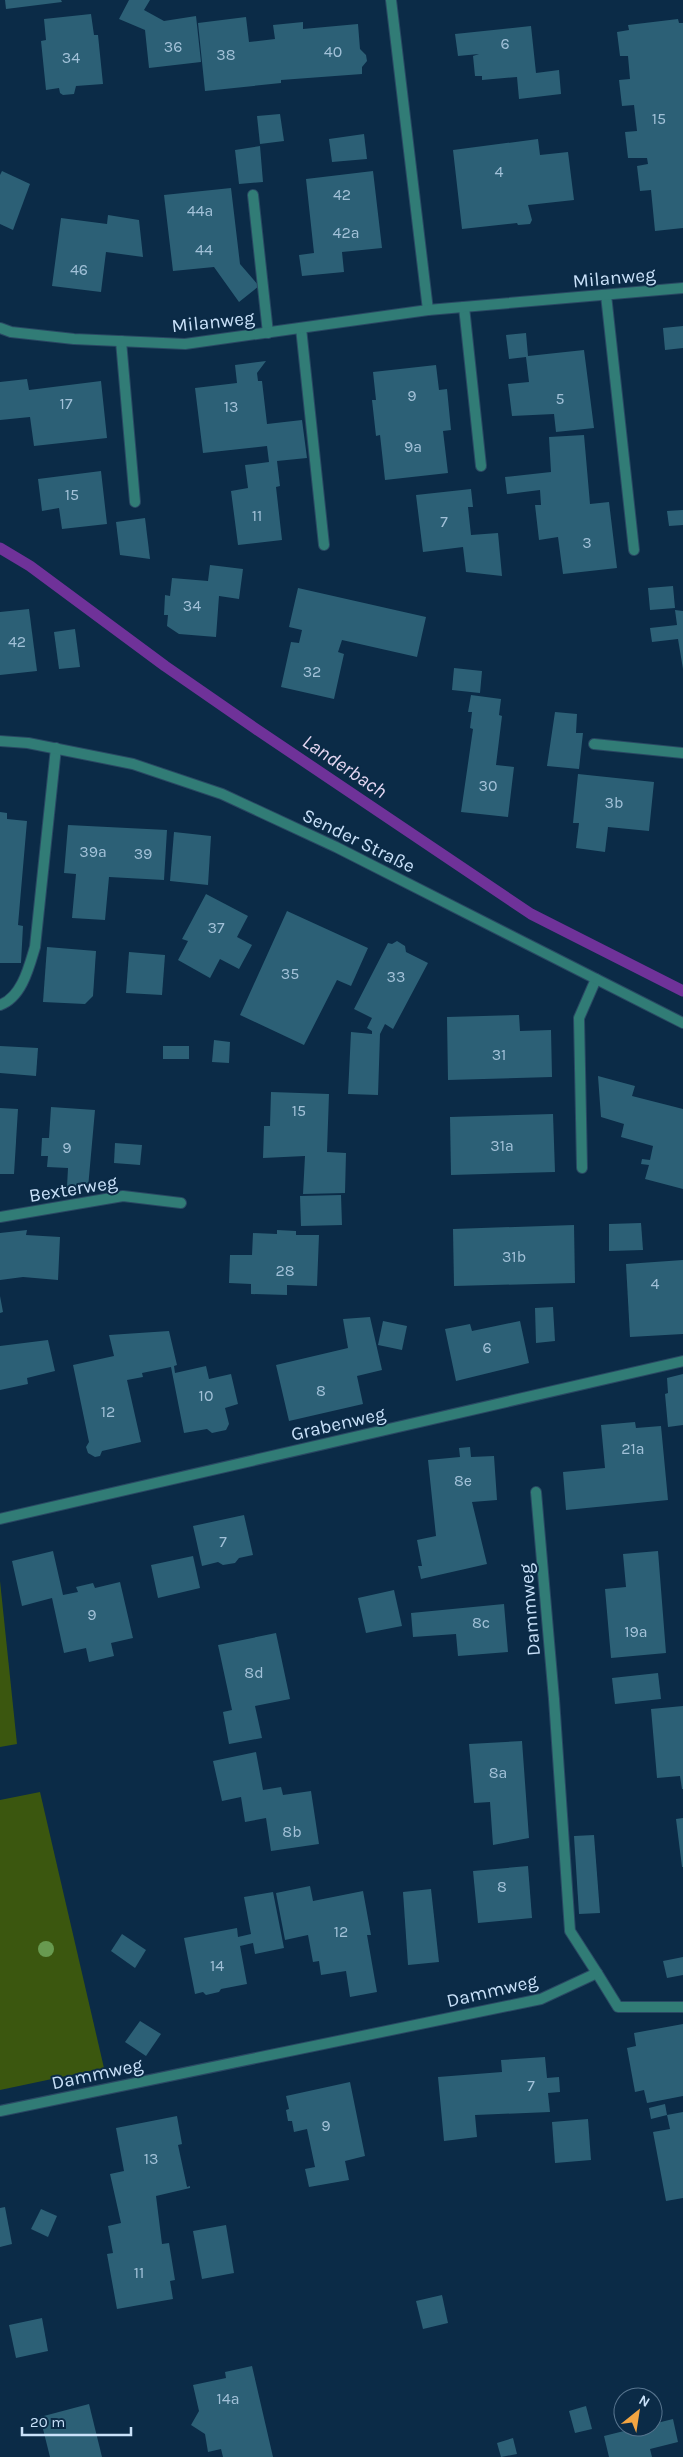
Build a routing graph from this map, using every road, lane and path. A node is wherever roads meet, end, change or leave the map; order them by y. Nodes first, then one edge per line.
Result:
1 (391, 0) edge
2 (253, 195) dead end
3 (683, 288) edge
4 (606, 295) junction
5 (464, 307) junction
6 (428, 310) junction
7 (0, 328) edge
8 (301, 328) junction
9 (268, 333) junction
10 (120, 341) junction
11 (481, 466) dead end
12 (135, 502) dead end
13 (324, 545) dead end
14 (634, 550) dead end
15 (0, 742) edge
16 (594, 744) dead end
17 (56, 748) junction
18 (683, 753) edge
19 (596, 979) junction
20 (0, 1005) edge
21 (683, 1023) edge
22 (582, 1168) dead end
23 (181, 1203) dead end
24 (0, 1217) edge
25 (683, 1361) edge
26 (536, 1492) dead end
27 (0, 1519) edge
28 (597, 1972) junction
29 (683, 2007) edge
30 (0, 2111) edge

1 - 6 street
2 - 9 street
3 - 4 street, Milanweg
4 - 5 street, Milanweg
4 - 14 street
5 - 6 street, Milanweg
5 - 11 street
6 - 8 street, Milanweg
7 - 10 street, Milanweg
8 - 9 street, Milanweg
8 - 13 street
9 - 10 street, Milanweg
10 - 12 street
15 - 17 street, Sender Straße
16 - 18 street
17 - 19 street, Sender Straße
17 - 20 street
19 - 21 street, Sender Straße
19 - 22 street
23 - 24 street, Bexterweg
25 - 27 street, Grabenweg
26 - 28 street, Dammweg
28 - 29 street
28 - 30 street, Dammweg

